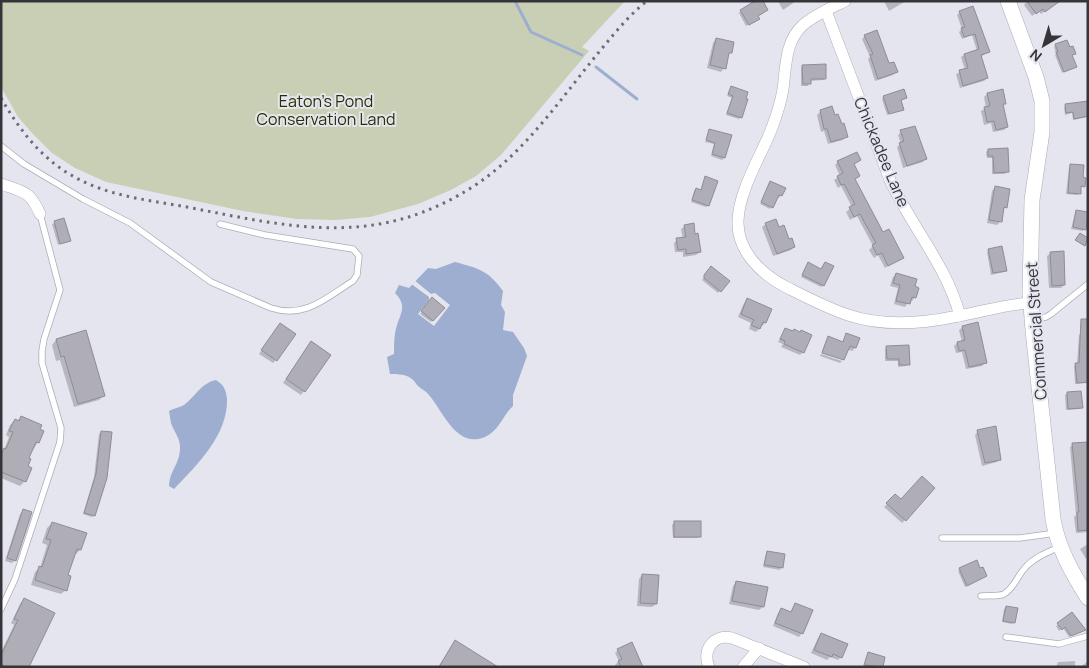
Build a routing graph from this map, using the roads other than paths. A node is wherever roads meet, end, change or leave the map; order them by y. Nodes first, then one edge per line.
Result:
1 (845, 1) edge
2 (1008, 1) edge
3 (826, 11) junction
4 (1, 146) edge
5 (1, 184) edge
6 (40, 214) joint
7 (220, 224) dead end
8 (1088, 284) edge
9 (1031, 303) junction
10 (960, 316) junction
11 (1032, 320) junction
12 (942, 538) dead end
13 (1058, 540) junction
14 (981, 596) dead end
15 (1088, 598) edge
16 (1, 609) edge
17 (1088, 636) edge
18 (1006, 637) dead end
19 (759, 648) junction
20 (709, 667) edge
21 (743, 667) edge
22 (804, 667) edge

1 - 3 street
2 - 9 main road, Commercial Street
3 - 10 street, Chickadee Lane
3 - 10 street
4 - 7 lane
5 - 6 street
6 - 16 lane
8 - 11 lane
9 - 10 street
9 - 11 main road, Commercial Street
11 - 13 main road, Commercial Street
12 - 13 lane
13 - 14 lane
13 - 15 main road, Commercial Street
17 - 18 lane
19 - 20 street
19 - 21 street
19 - 22 street

